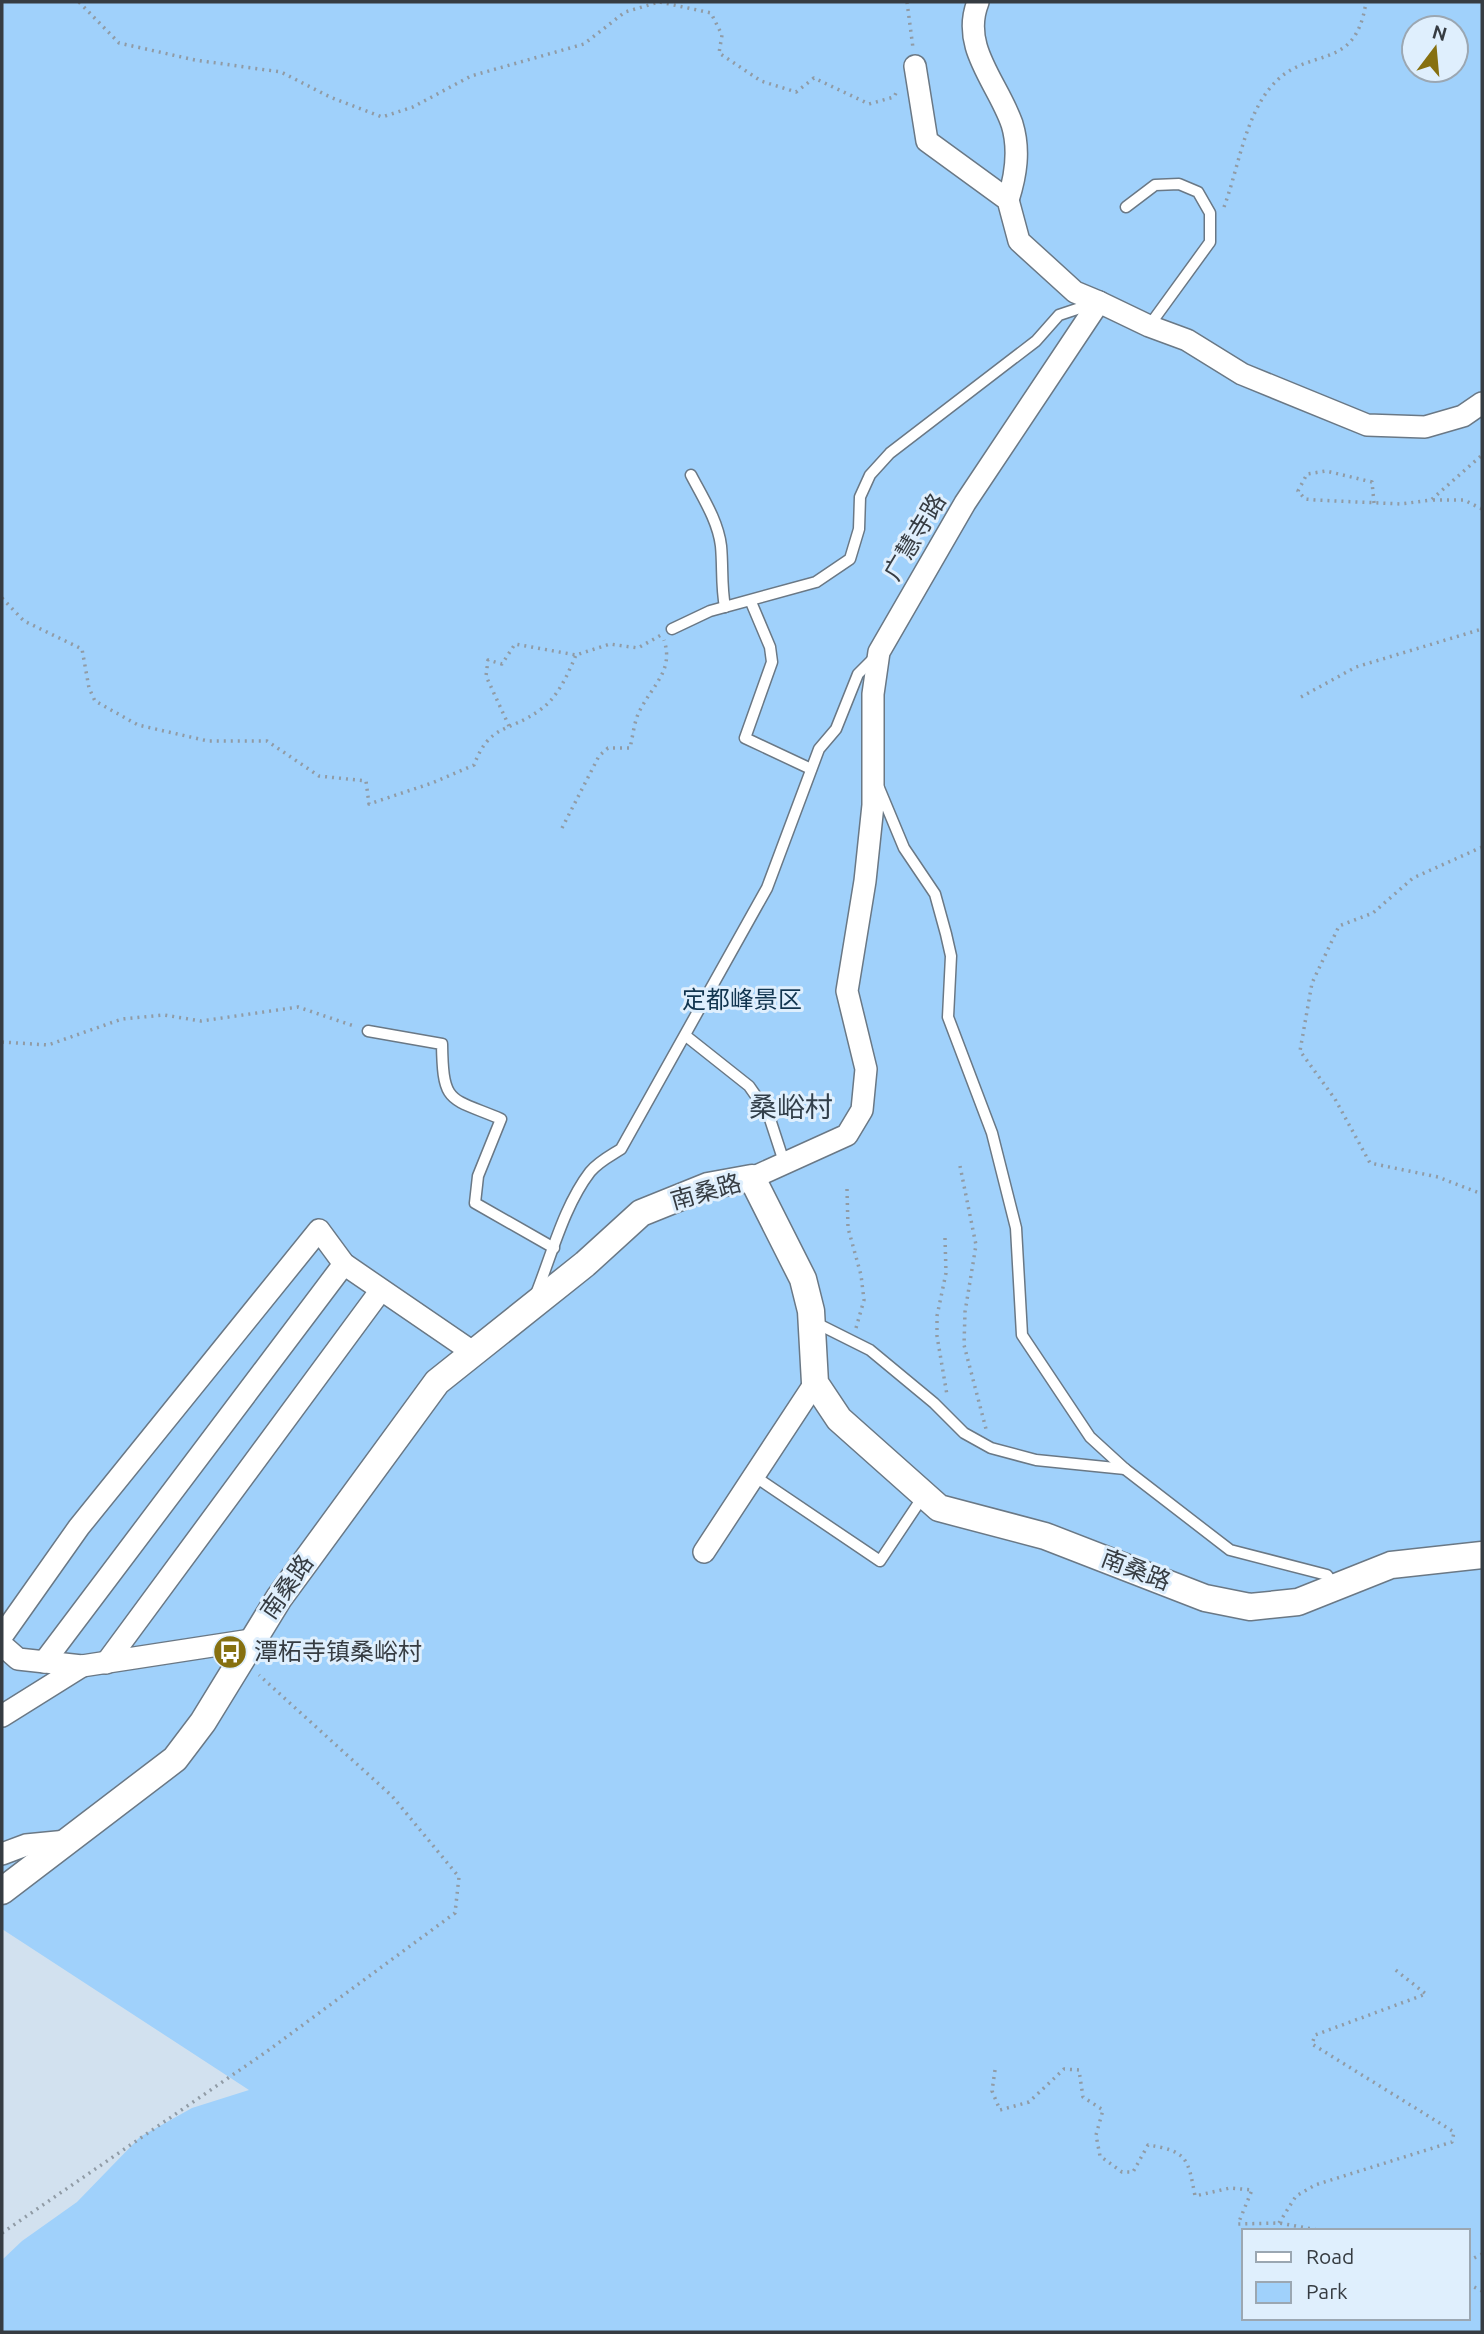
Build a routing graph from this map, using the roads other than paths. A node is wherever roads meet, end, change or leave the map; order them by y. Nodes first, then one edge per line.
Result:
1 (978, 2) edge
2 (915, 66) road end
3 (1008, 200) junction
4 (1126, 208) dead end
5 (1099, 302) junction
6 (1149, 326) junction
7 (1482, 403) edge
8 (691, 475) dead end
9 (751, 602) junction
10 (725, 607) junction
11 (667, 632) road end
12 (879, 652) junction
13 (811, 769) junction
14 (873, 772) junction
15 (368, 1031) road end
16 (686, 1036) junction
17 (785, 1165) junction
18 (752, 1178) junction
19 (554, 1248) junction
20 (344, 1264) junction
21 (381, 1290) junction
22 (530, 1309) junction
23 (811, 1321) junction
24 (474, 1353) junction
25 (814, 1383) junction
26 (1125, 1469) junction
27 (754, 1476) junction
28 (924, 1495) junction
29 (704, 1552) dead end
30 (1482, 1555) edge
31 (1336, 1589) junction
32 (2, 1636) edge
33 (245, 1649) junction
34 (7, 1656) edge
35 (44, 1662) junction
36 (106, 1663) junction
37 (82, 1666) junction
38 (2, 1716) edge
39 (67, 1841) junction
40 (2, 1854) edge
41 (2, 1891) edge

1 - 3 street
2 - 3 street
3 - 5 street
4 - 6 lane
5 - 6 street
5 - 9 lane
5 - 12 street, 广慧寺路
6 - 7 street
8 - 10 lane
9 - 10 lane
9 - 13 lane
10 - 11 lane
12 - 13 lane
12 - 14 street, 广慧寺路
13 - 16 lane
14 - 17 street, 广慧寺路
14 - 26 lane
15 - 19 lane
16 - 17 lane
16 - 19 lane
17 - 18 street, 广慧寺路
18 - 22 street, 南桑路
18 - 23 street, 南桑路
19 - 22 lane
20 - 21 street
20 - 32 street
20 - 35 street
21 - 24 street
21 - 36 street
22 - 24 street, 南桑路
23 - 25 street, 南桑路
23 - 26 lane
24 - 33 street, 南桑路
25 - 27 street
25 - 28 street, 南桑路
26 - 31 lane
27 - 28 lane
27 - 29 street
28 - 31 street, 南桑路
30 - 31 street, 南桑路
33 - 36 street
33 - 39 street, 南桑路
34 - 35 street
35 - 37 street
36 - 37 street
37 - 38 street
39 - 40 street
39 - 41 street, 南桑路

